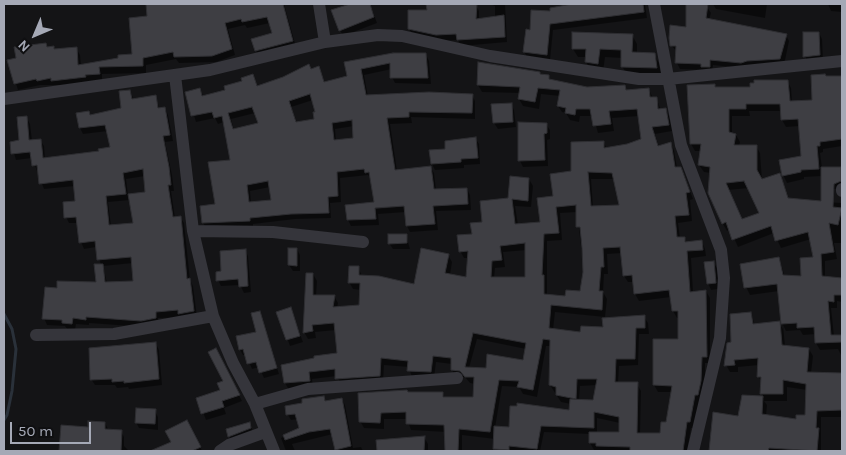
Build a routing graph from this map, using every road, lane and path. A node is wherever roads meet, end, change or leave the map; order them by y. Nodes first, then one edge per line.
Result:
1 (319, 4) edge
2 (654, 4) edge
3 (325, 42) junction
4 (842, 61) edge
5 (175, 75) junction
6 (668, 79) junction
7 (4, 99) edge
8 (193, 232) junction
9 (363, 242) dead end
10 (213, 316) junction
11 (36, 334) dead end
12 (457, 378) dead end
13 (255, 404) junction
14 (265, 432) junction
15 (220, 451) edge
16 (274, 451) edge
17 (693, 451) edge

1 - 3 street
2 - 6 street
3 - 5 street
3 - 6 street
4 - 6 street
5 - 7 street
5 - 8 street
6 - 17 street
8 - 9 street
8 - 10 street
10 - 11 street
10 - 13 street
12 - 13 street
13 - 14 street
14 - 15 street
14 - 16 street

